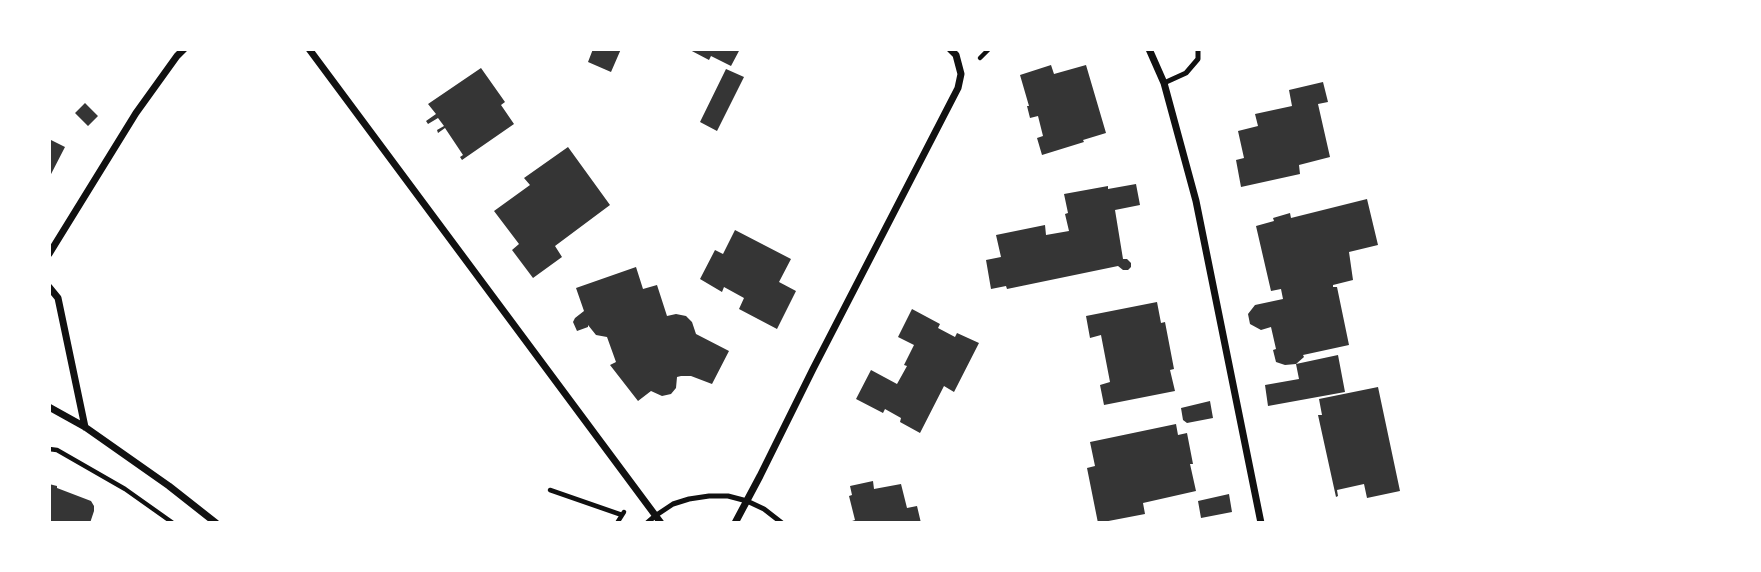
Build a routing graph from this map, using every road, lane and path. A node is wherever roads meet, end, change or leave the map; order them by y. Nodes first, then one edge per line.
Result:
1 (184, 49) edge
2 (309, 49) edge
3 (950, 49) edge
4 (1149, 49) edge
5 (1198, 49) edge
6 (1164, 83) junction
7 (49, 254) edge
8 (49, 288) edge
9 (49, 407) edge
10 (85, 427) junction
11 (49, 449) edge
12 (550, 490) dead end
13 (747, 501) junction
14 (626, 510) dead end
15 (622, 515) junction
16 (655, 516) junction
17 (173, 523) edge
18 (216, 523) edge
19 (617, 523) edge
20 (647, 523) edge
21 (661, 523) edge
22 (735, 523) edge
23 (782, 523) edge
24 (1261, 523) edge

1 - 7 street
2 - 16 street
3 - 13 street
4 - 6 street
5 - 6 lane
6 - 24 street
8 - 10 street
9 - 10 street
10 - 18 street
11 - 17 path
12 - 15 path
13 - 16 lane
13 - 22 street
13 - 23 lane
14 - 15 path
15 - 19 path
16 - 20 lane
16 - 21 street

